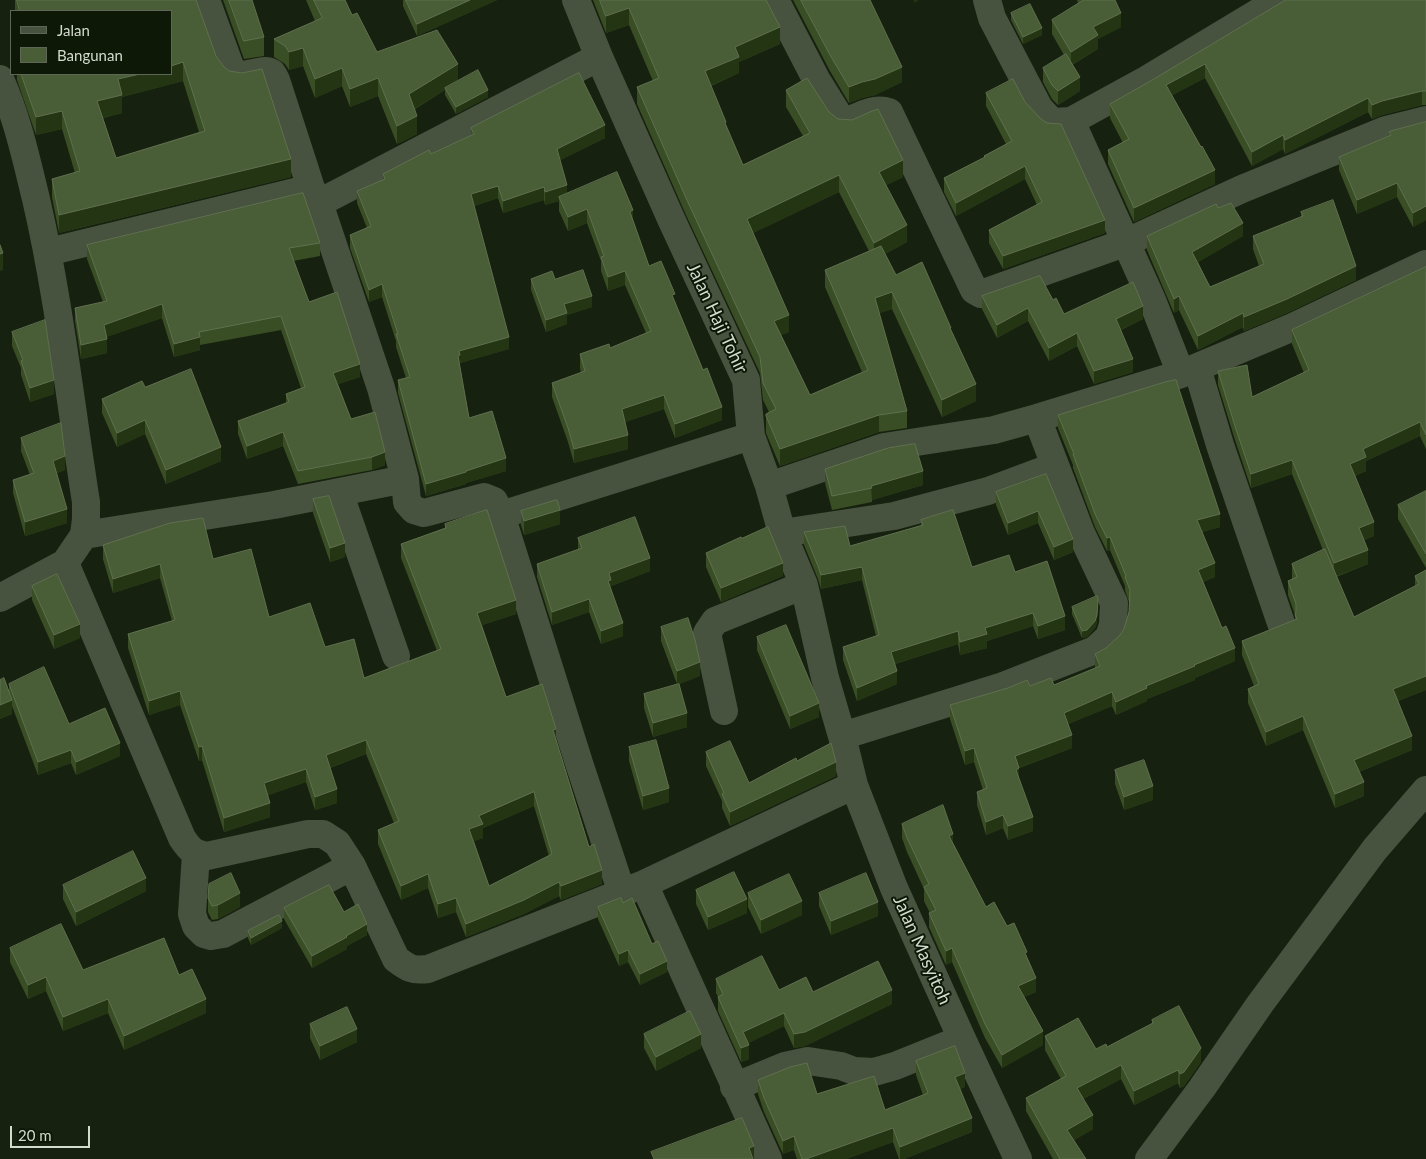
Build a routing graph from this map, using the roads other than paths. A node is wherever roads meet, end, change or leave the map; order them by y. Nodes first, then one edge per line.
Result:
1 (206, 0) edge
2 (775, 0) edge
3 (987, 0) edge
4 (1279, 0) edge
5 (580, 1) edge
6 (599, 57) junction
7 (0, 79) edge
8 (1426, 120) edge
9 (1071, 121) junction
10 (315, 195) junction
11 (1127, 242) junction
12 (48, 252) junction
13 (1426, 264) edge
14 (1189, 371) junction
15 (1037, 418) junction
16 (751, 436) junction
17 (1055, 466) junction
18 (405, 479) junction
19 (769, 486) junction
20 (339, 492) junction
21 (502, 515) junction
22 (782, 533) junction
23 (84, 535) junction
24 (65, 563) junction
25 (804, 586) junction
26 (0, 598) edge
27 (1281, 623) edge
28 (396, 656) dead end
29 (724, 711) dead end
30 (842, 736) junction
31 (854, 785) junction
32 (1426, 790) edge
33 (196, 854) junction
34 (352, 866) junction
35 (633, 888) junction
36 (962, 1039) junction
37 (734, 1087) junction
38 (768, 1159) edge
39 (1018, 1159) edge
40 (1149, 1159) edge

1 - 10 street
2 - 11 street
3 - 9 street
4 - 9 street
5 - 6 street, Jalan Haji Tohir
6 - 10 street
6 - 16 street, Jalan Haji Tohir
7 - 12 street
8 - 11 street
9 - 11 street
10 - 12 street
10 - 18 street
11 - 14 street
12 - 23 street
13 - 14 street
14 - 15 street
14 - 27 street
15 - 17 street
15 - 19 street
16 - 19 street, Jalan Haji Tohir
16 - 21 street
17 - 22 street
17 - 30 street
18 - 20 street
18 - 21 street
19 - 22 street, Jalan Haji Tohir
20 - 23 street
20 - 28 street
21 - 35 street
22 - 25 street, Jalan Haji Tohir
23 - 24 street
24 - 26 street
24 - 33 street
25 - 29 street
25 - 30 street, Jalan Haji Tohir
30 - 31 street, Jalan Masyitoh
31 - 35 street
31 - 36 street, Jalan Masyitoh
32 - 40 street
33 - 34 street
33 - 34 street
34 - 35 street
35 - 37 street
36 - 37 street
36 - 39 street, Jalan Masyitoh
37 - 38 street

